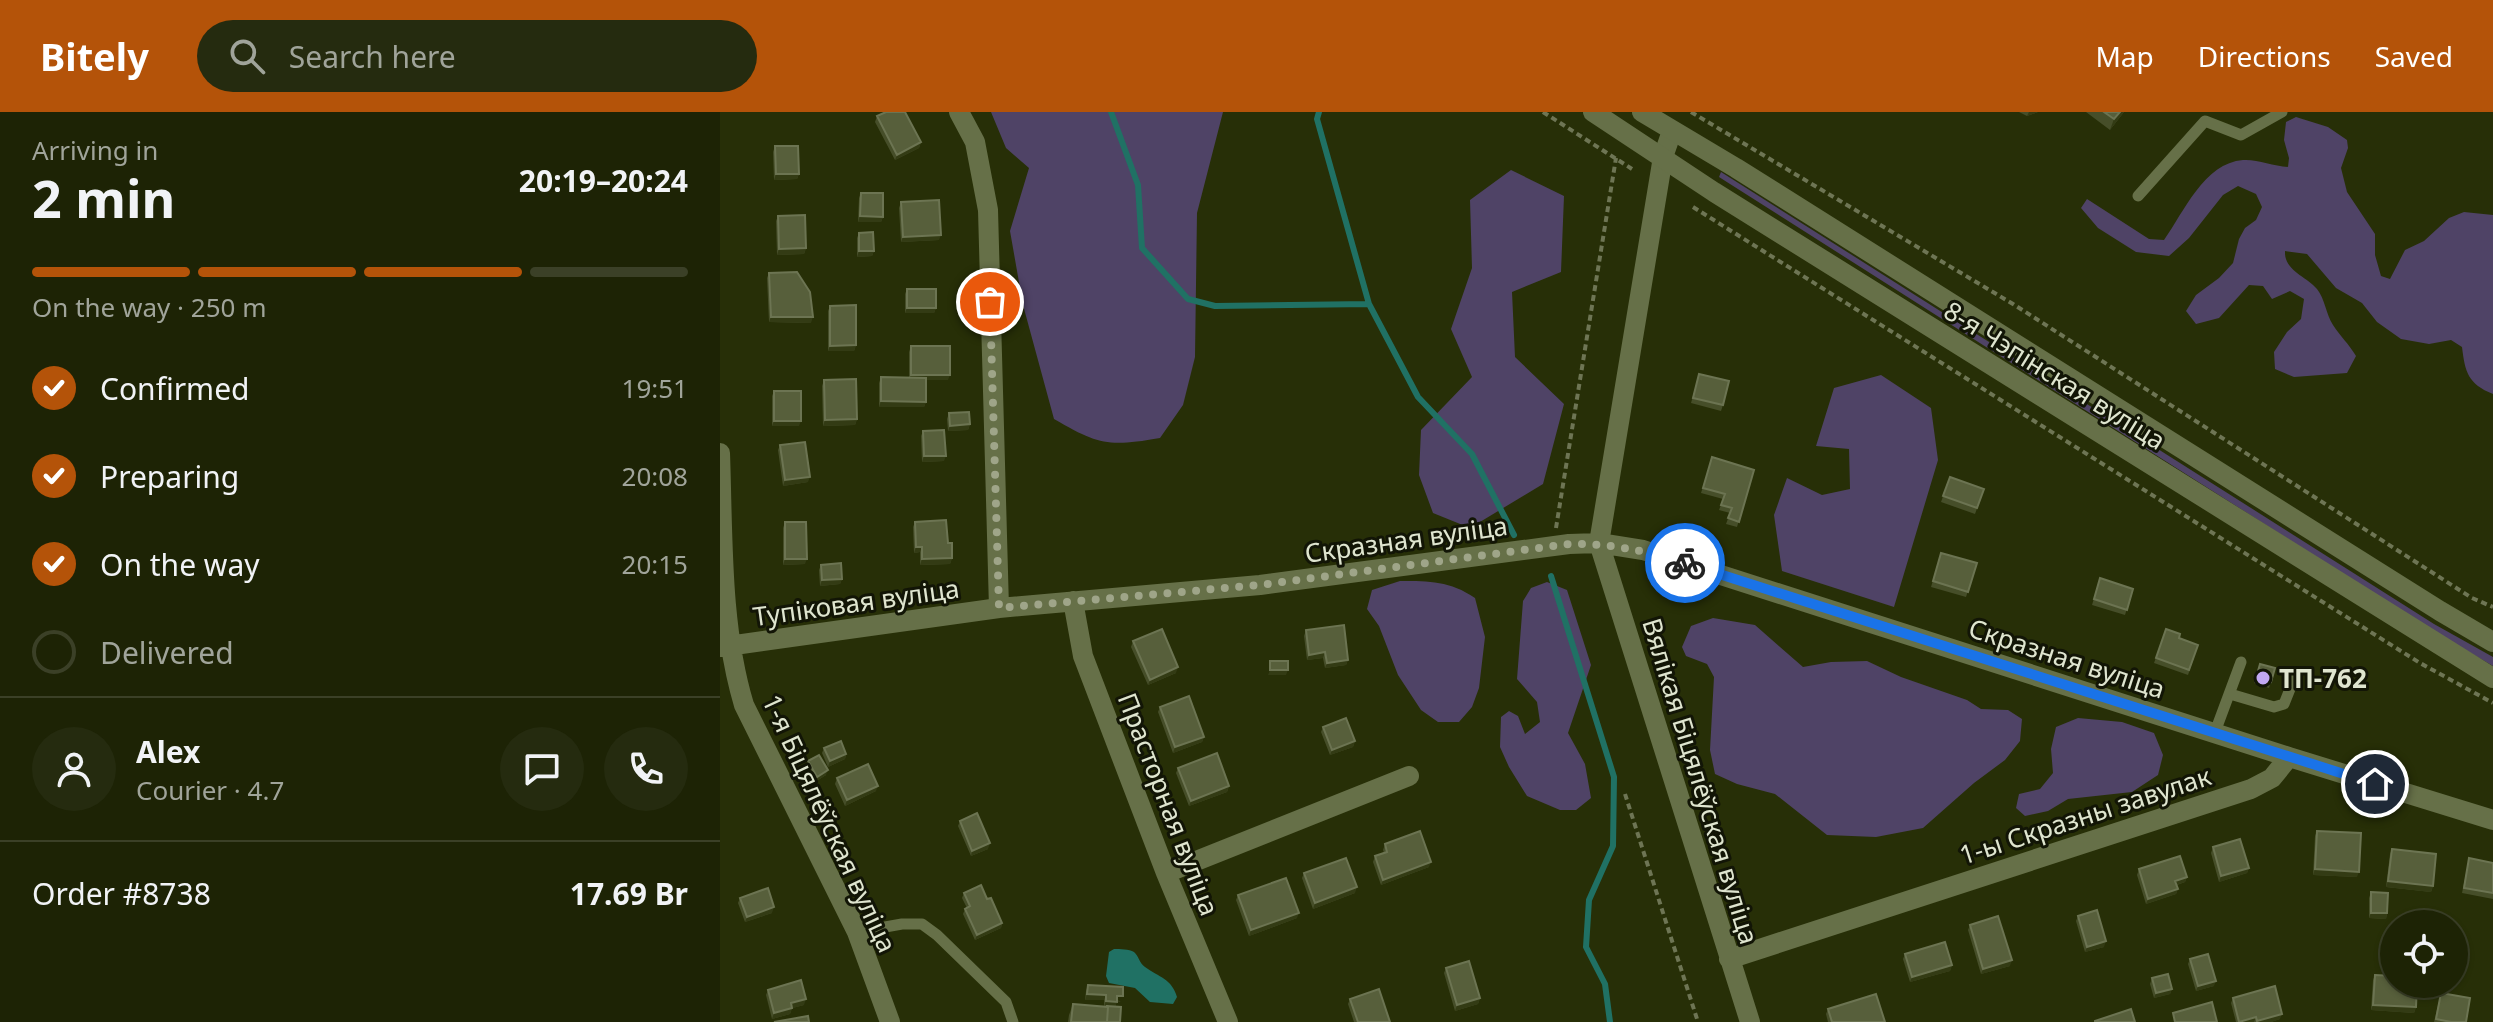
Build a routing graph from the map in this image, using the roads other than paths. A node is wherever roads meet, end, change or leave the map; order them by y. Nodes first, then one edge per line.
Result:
1 (959, 112) edge
2 (1593, 112) edge
3 (1642, 112) edge
4 (2282, 112) edge
5 (2200, 116) edge
6 (1672, 131) junction
7 (1663, 157) junction
8 (2138, 196) dead end
9 (720, 453) edge
10 (1599, 543) junction
11 (1073, 601) junction
12 (999, 608) junction
13 (2493, 642) edge
14 (726, 646) edge
15 (2241, 662) dead end
16 (2493, 678) edge
17 (2294, 679) dead end
18 (2230, 694) junction
19 (2215, 732) junction
20 (2289, 757) junction
21 (1409, 776) dead end
22 (2493, 820) edge
23 (1166, 873) junction
24 (857, 932) junction
25 (1729, 959) junction
26 (890, 1022) edge
27 (1013, 1022) edge
28 (1228, 1022) edge
29 (1750, 1022) edge

1 - 12 street
2 - 7 street, 8-я Чэпінская вуліца
3 - 6 street, 8-я Чэпінская вуліца
4 - 5 lane
5 - 8 lane
6 - 7 street, Вялікая Біцялёўская вуліца
6 - 13 street, 8-я Чэпінская вуліца
7 - 10 street, Вялікая Біцялёўская вуліца
7 - 16 street, 8-я Чэпінская вуліца
9 - 14 street, 1-я Біцялёўская вуліца
10 - 11 street, Скразная вуліца
10 - 19 street, Скразная вуліца
10 - 25 street, Вялікая Біцялёўская вуліца
11 - 12 street, Скразная вуліца
11 - 23 street, Прасторная вуліца
12 - 14 street, Тупіковая вуліца
14 - 24 street, 1-я Біцялёўская вуліца
15 - 18 lane
17 - 18 lane
18 - 19 lane
19 - 20 street, Скразная вуліца
20 - 22 street
20 - 25 street, 1-ы Скразны завулак
21 - 23 street
23 - 28 street, Прасторная вуліца
24 - 26 street, 1-я Біцялёўская вуліца
24 - 27 lane
25 - 29 street, Вялікая Біцялёўская вуліца

